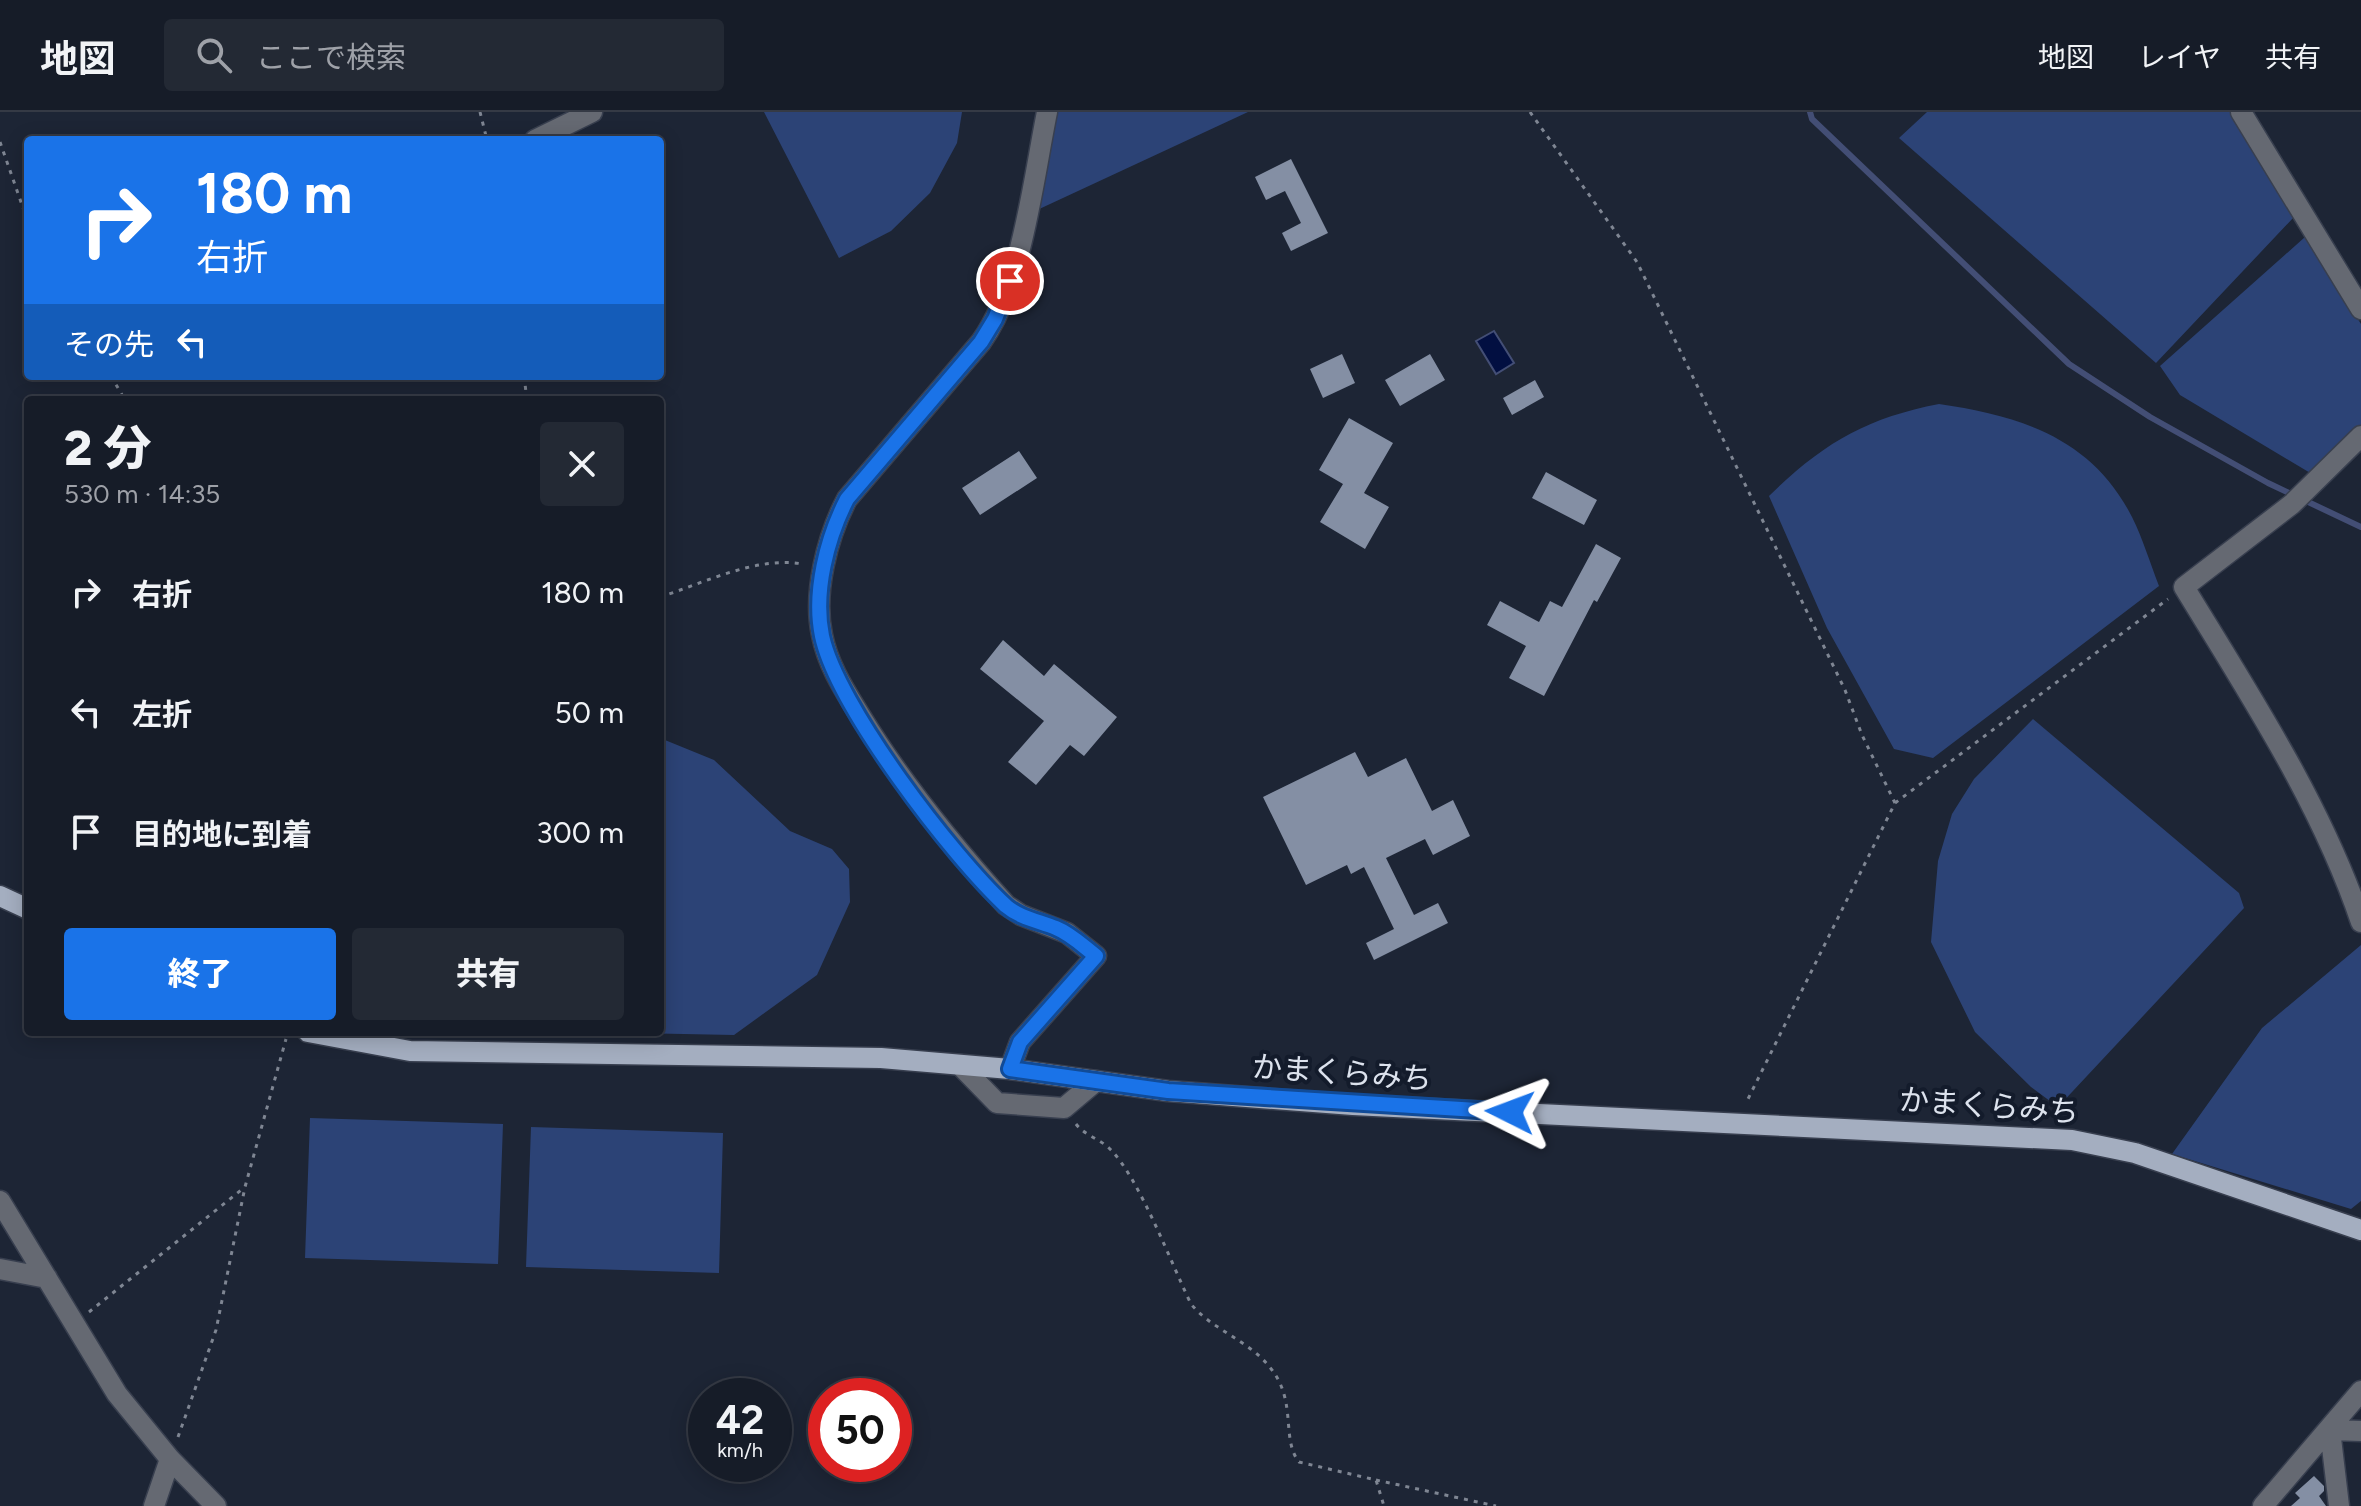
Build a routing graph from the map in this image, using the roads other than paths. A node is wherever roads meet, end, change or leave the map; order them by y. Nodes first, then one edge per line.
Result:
1 (592, 112) edge
2 (1047, 112) edge
3 (2241, 112) edge
4 (543, 136) edge
5 (2361, 309) edge
6 (2361, 436) edge
7 (0, 896) edge
8 (24, 907) edge
9 (2361, 922) edge
10 (329, 1036) edge
11 (960, 1065) junction
12 (1010, 1069) junction
13 (1096, 1081) junction
14 (3, 1213) edge
15 (2361, 1230) edge
16 (0, 1269) edge
17 (47, 1278) junction
18 (2361, 1391) edge
19 (2330, 1430) junction
20 (2361, 1431) edge
21 (170, 1459) junction
22 (154, 1506) edge
23 (216, 1506) edge
24 (2263, 1506) edge
25 (2339, 1506) edge

1 - 4 street
2 - 12 street
3 - 5 street
6 - 9 street
7 - 8 main road
10 - 11 main road, かまくらみち
11 - 12 main road, かまくらみち
11 - 13 street
12 - 13 main road, かまくらみち
13 - 15 main road, かまくらみち
14 - 17 street
16 - 17 street
17 - 21 street
18 - 19 street
19 - 20 street
19 - 24 street
19 - 25 street
21 - 22 street
21 - 23 street

